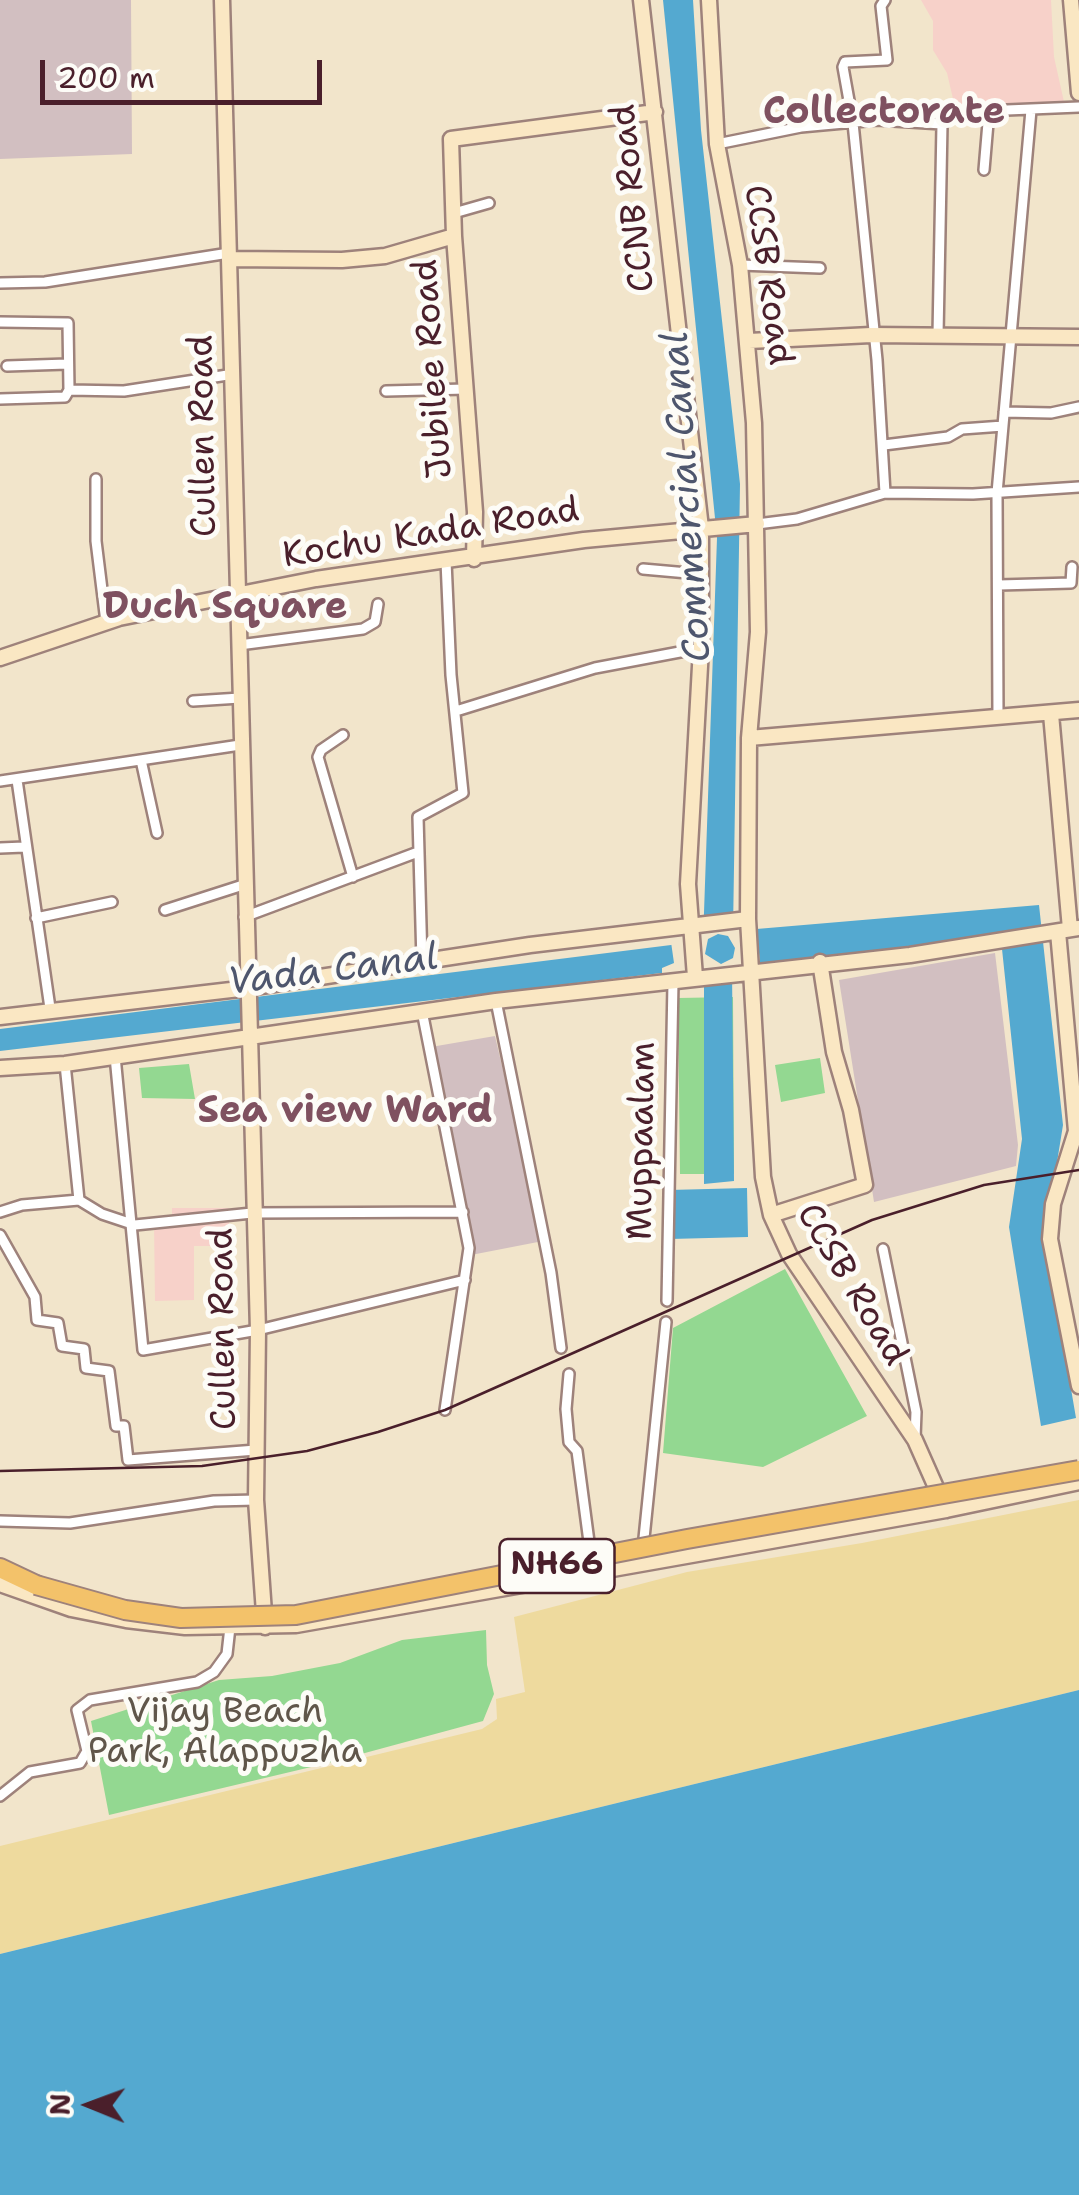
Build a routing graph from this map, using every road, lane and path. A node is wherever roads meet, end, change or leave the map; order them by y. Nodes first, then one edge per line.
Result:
1 (222, 0) edge
2 (641, 0) edge
3 (709, 0) edge
4 (885, 0) edge
5 (1070, 0) edge
6 (1079, 93) edge
7 (1079, 106) edge
8 (1030, 110) junction
9 (988, 111) junction
10 (655, 112) junction
11 (853, 123) junction
12 (942, 124) junction
13 (717, 144) junction
14 (984, 170) dead end
15 (489, 203) dead end
16 (454, 213) junction
17 (454, 236) junction
18 (229, 256) junction
19 (740, 264) junction
20 (820, 268) dead end
21 (0, 283) edge
22 (0, 322) edge
23 (871, 335) junction
24 (938, 335) junction
25 (1079, 337) edge
26 (1010, 340) junction
27 (749, 341) junction
28 (67, 364) junction
29 (8, 366) dead end
30 (234, 374) junction
31 (466, 389) junction
32 (69, 390) junction
33 (386, 391) dead end
34 (0, 399) edge
35 (1079, 407) edge
36 (1004, 412) junction
37 (1003, 426) junction
38 (884, 446) junction
39 (96, 479) dead end
40 (1079, 488) edge
41 (997, 493) junction
42 (885, 494) junction
43 (751, 524) junction
44 (707, 528) junction
45 (474, 558) junction
46 (446, 561) junction
47 (1072, 567) dead end
48 (644, 570) dead end
49 (700, 574) junction
50 (1075, 583) edge
51 (999, 585) junction
52 (238, 594) junction
53 (378, 604) dead end
54 (106, 622) junction
55 (239, 645) junction
56 (700, 648) junction
57 (0, 658) edge
58 (240, 698) junction
59 (193, 701) dead end
60 (1079, 710) edge
61 (456, 711) junction
62 (1052, 714) junction
63 (998, 718) junction
64 (343, 735) dead end
65 (750, 738) junction
66 (240, 745) junction
67 (141, 760) junction
68 (17, 780) junction
69 (0, 781) edge
70 (156, 833) dead end
71 (0, 848) edge
72 (24, 848) junction
73 (418, 852) junction
74 (353, 876) junction
75 (243, 885) junction
76 (112, 902) dead end
77 (165, 910) dead end
78 (244, 917) junction
79 (36, 918) junction
80 (744, 923) junction
81 (1063, 931) edge
82 (690, 932) junction
83 (422, 962) junction
84 (820, 962) junction
85 (750, 969) junction
86 (697, 974) junction
87 (673, 982) junction
88 (248, 989) junction
89 (496, 1001) junction
90 (50, 1008) junction
91 (422, 1011) junction
92 (0, 1017) edge
93 (250, 1032) junction
94 (116, 1056) junction
95 (65, 1064) junction
96 (0, 1068) edge
97 (82, 1202) junction
98 (0, 1212) edge
99 (463, 1212) junction
100 (252, 1213) junction
101 (771, 1215) junction
102 (129, 1224) junction
103 (0, 1235) edge
104 (883, 1248) dead end
105 (465, 1280) junction
106 (668, 1302) dead end
107 (666, 1322) dead end
108 (258, 1330) junction
109 (561, 1348) dead end
110 (569, 1374) dead end
111 (1079, 1386) edge
112 (444, 1410) dead end
113 (915, 1440) junction
114 (256, 1450) junction
115 (1079, 1470) edge
116 (1079, 1482) edge
117 (256, 1500) junction
118 (946, 1510) junction
119 (0, 1521) edge
120 (642, 1562) junction
121 (0, 1568) edge
122 (593, 1570) junction
123 (0, 1584) edge
124 (230, 1627) junction
125 (264, 1627) junction
126 (0, 1796) edge

1 - 18 main road, Cullen Road
2 - 10 main road, CCNB Road
3 - 13 main road, CCSB Road
4 - 11 street
5 - 6 main road
7 - 8 street
8 - 9 street
8 - 26 street
9 - 12 street
9 - 14 street
10 - 16 main road, Jubilee Road
10 - 44 main road, CCNB Road
11 - 12 street
11 - 13 street
11 - 23 street
12 - 24 street
13 - 19 main road, CCSB Road
15 - 16 street
16 - 17 main road, Jubilee Road
17 - 18 main road, Jubilee Road
17 - 31 main road, Jubilee Road
18 - 21 street
18 - 30 main road, Cullen Road
19 - 20 street
19 - 27 main road, CCSB Road
22 - 28 street
23 - 24 main road
23 - 27 main road
23 - 38 street
24 - 26 main road
25 - 26 main road
26 - 36 street
27 - 43 main road, CCSB Road
28 - 29 street
28 - 32 street
30 - 32 street
30 - 52 main road, Cullen Road
31 - 33 street
31 - 45 main road, Jubilee Road
32 - 34 street
35 - 36 street
36 - 37 street
37 - 38 street
37 - 41 street
38 - 42 street
39 - 54 street
40 - 41 street
41 - 42 street
41 - 51 street
42 - 43 street
43 - 44 main road, Kochu Kada Road
43 - 65 main road, CCSB Road
44 - 45 main road, Kochu Kada Road
44 - 49 main road, CCNB Road
45 - 46 main road, Kochu Kada Road
46 - 52 main road, Kochu Kada Road
46 - 61 street
47 - 50 street
48 - 49 street
49 - 56 main road, CCNB Road
50 - 51 street
51 - 63 street
52 - 54 main road, Kochu Kada Road
52 - 55 main road, Cullen Road
53 - 55 street
54 - 57 main road, Kochu Kada Road
55 - 58 main road, Cullen Road
56 - 61 street
56 - 82 main road, CCNB Road
58 - 59 street
58 - 66 main road, Cullen Road
60 - 62 main road
61 - 73 street
62 - 63 main road
62 - 81 main road
63 - 65 main road
64 - 74 street
65 - 80 main road, CCSB Road
66 - 67 street
66 - 75 main road, Cullen Road
67 - 68 street
67 - 70 street
68 - 69 street
68 - 72 street
71 - 72 street
72 - 79 street
73 - 74 street
73 - 83 street
74 - 78 street
75 - 77 street
75 - 78 main road, Cullen Road
76 - 79 street
78 - 88 main road, Cullen Road
79 - 90 street
80 - 82 main road
80 - 85 main road, CCSB Road
81 - 84 main road
81 - 111 main road
82 - 83 main road
82 - 86 main road, CCNB Road
83 - 88 main road
84 - 85 main road
84 - 101 main road
85 - 86 main road
85 - 101 main road, CCSB Road
86 - 87 main road
87 - 89 main road
87 - 106 street, Muppaalam
88 - 90 main road
88 - 93 main road, Cullen Road
89 - 91 main road
89 - 109 street
90 - 92 main road
91 - 93 main road
91 - 99 street
93 - 94 main road
93 - 100 main road, Cullen Road
94 - 95 main road
94 - 102 street
95 - 96 main road
95 - 97 street
97 - 98 street
97 - 102 street
99 - 100 street
99 - 105 street
100 - 102 street
100 - 108 main road, Cullen Road
101 - 113 main road, CCSB Road
102 - 108 street
103 - 114 street
104 - 113 street
105 - 108 street
105 - 112 street
107 - 120 street
108 - 114 main road, Cullen Road
110 - 122 street
113 - 118 main road, CCSB Road
114 - 117 main road, Cullen Road
115 - 121 highway, NH66, bridge
116 - 118 main road
117 - 119 street
117 - 125 main road, Cullen Road
118 - 120 main road
120 - 122 main road
122 - 125 main road
123 - 124 main road
124 - 125 main road
124 - 126 street

